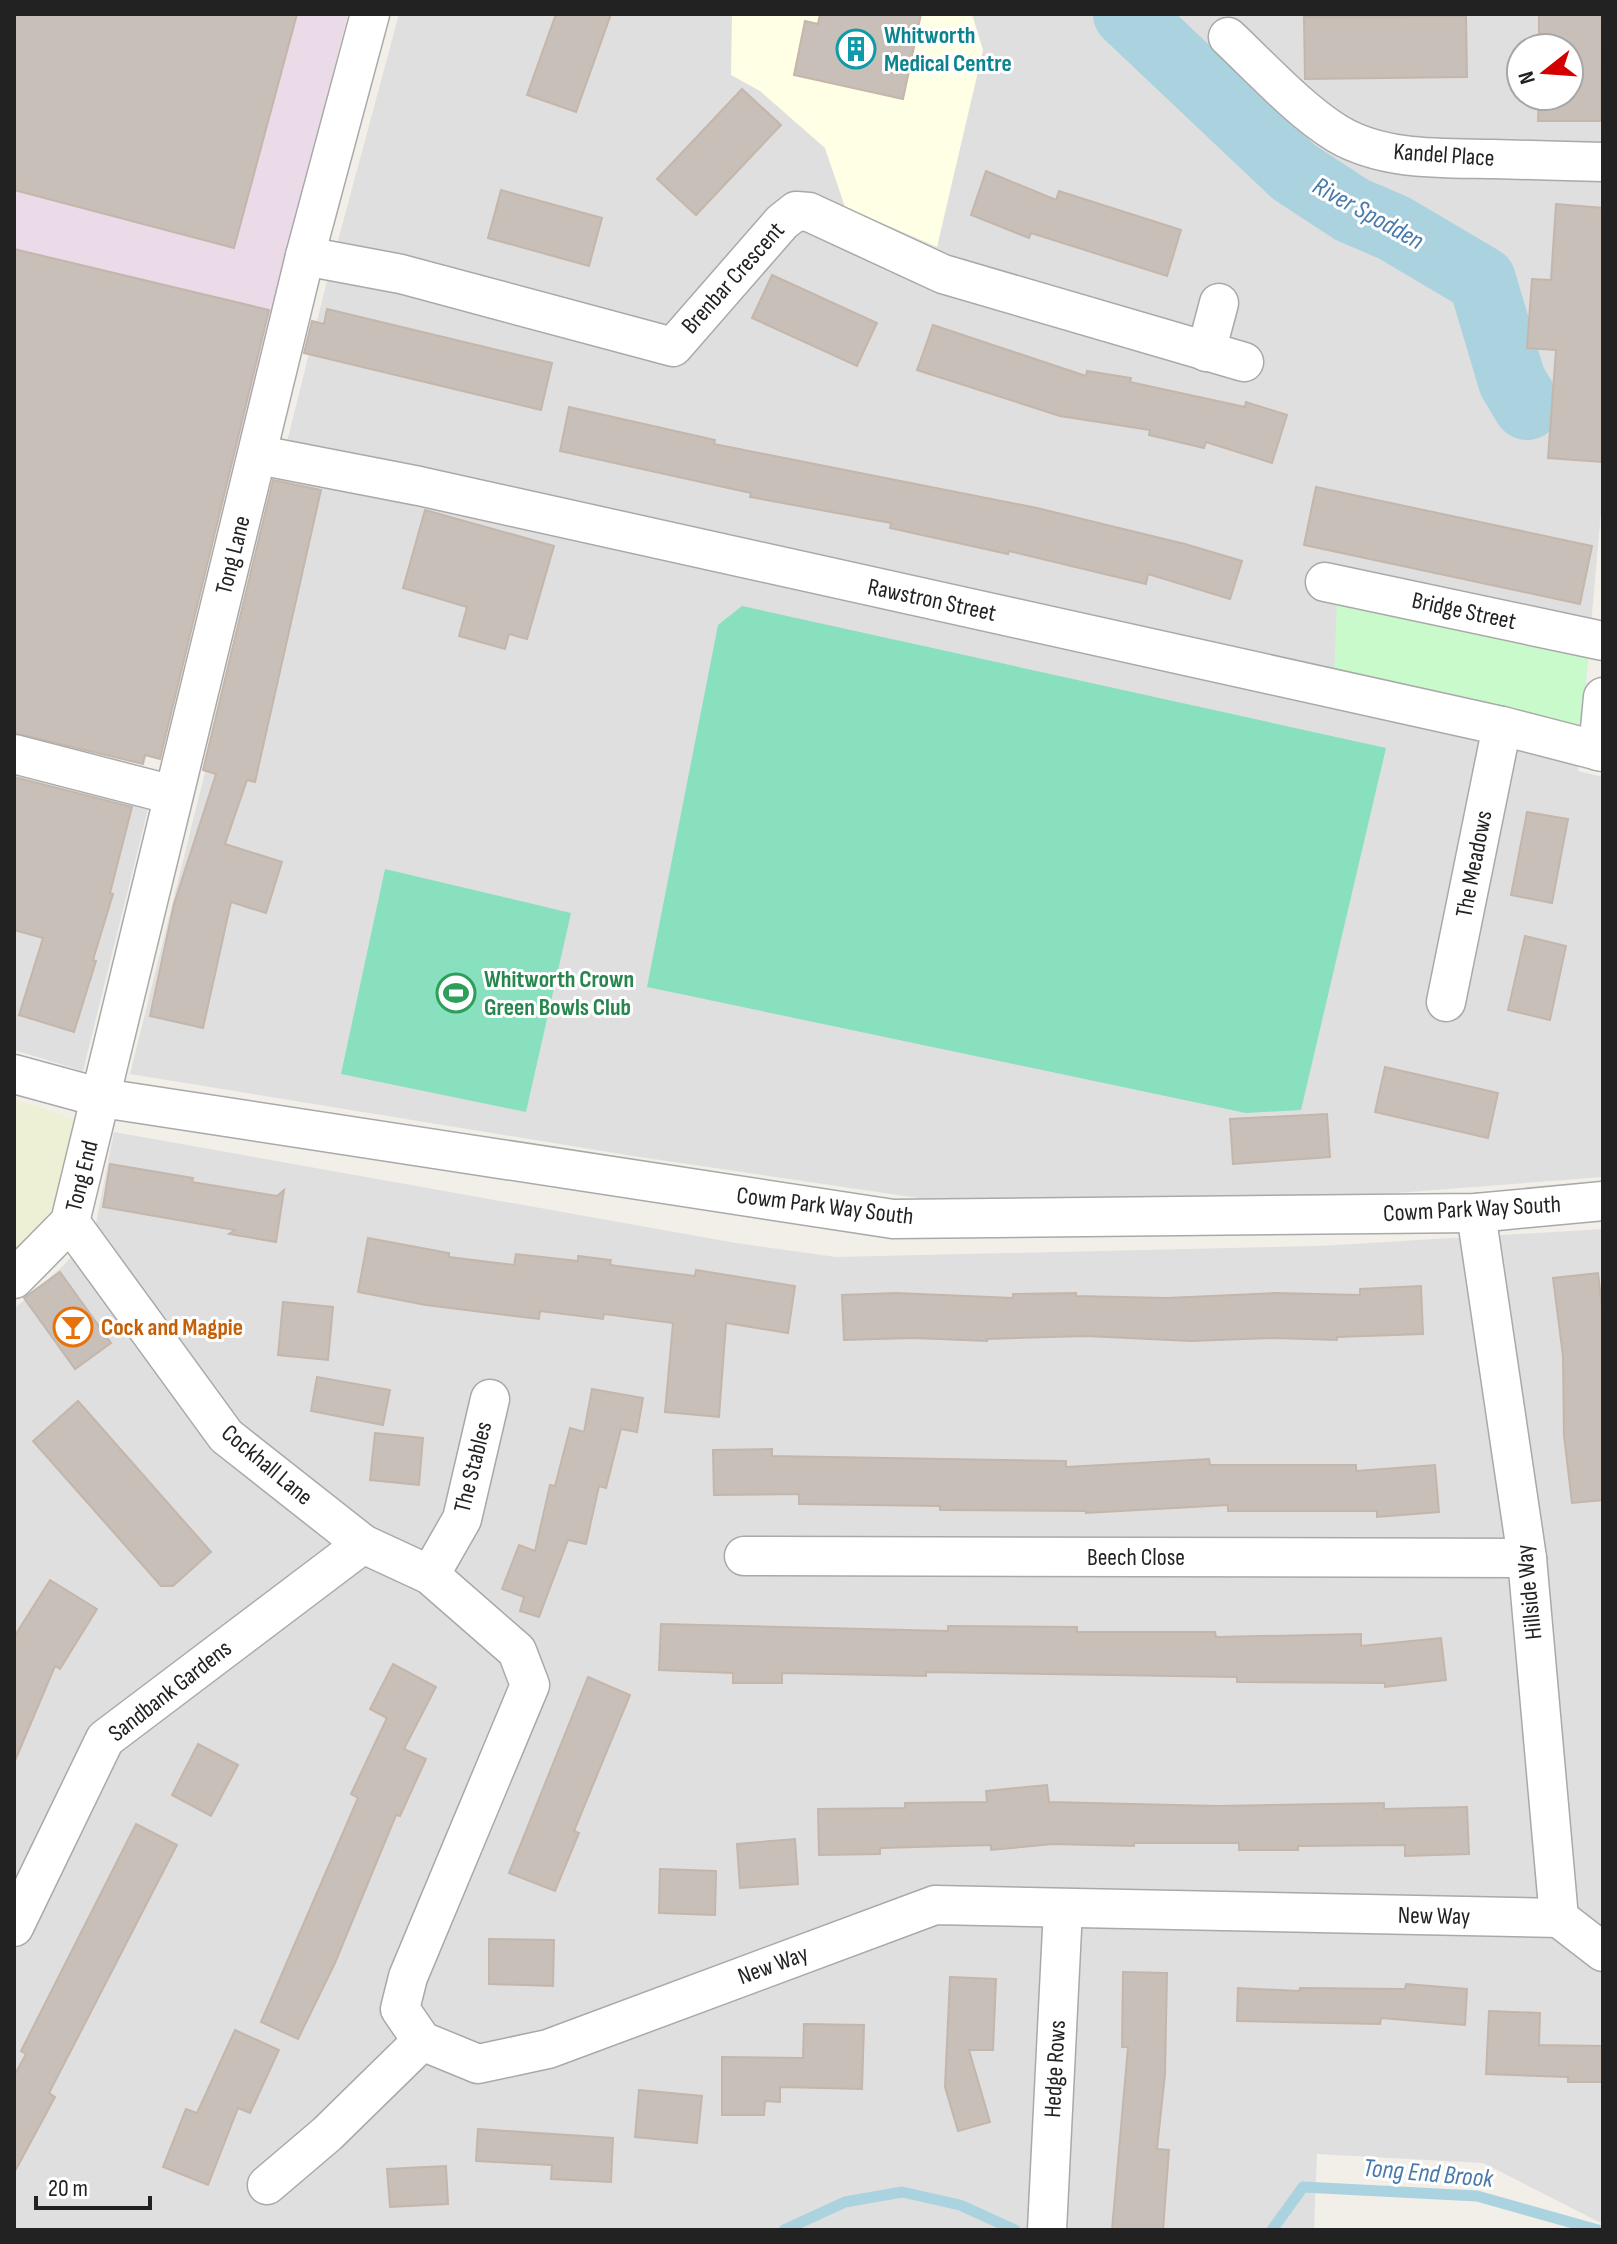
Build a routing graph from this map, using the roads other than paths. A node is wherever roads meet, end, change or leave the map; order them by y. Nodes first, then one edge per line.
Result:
1 (370, 14) edge
2 (1228, 37) dead end
3 (1603, 162) edge
4 (305, 256) junction
5 (1219, 303) dead end
6 (1206, 352) junction
7 (1244, 362) dead end
8 (259, 455) junction
9 (1325, 582) dead end
10 (1603, 641) edge
11 (1603, 697) edge
12 (1502, 726) junction
13 (1600, 751) edge
14 (14, 754) edge
15 (173, 795) junction
16 (1446, 1002) dead end
17 (14, 1074) edge
18 (102, 1098) junction
19 (1603, 1201) edge
20 (1476, 1213) junction
21 (70, 1222) junction
22 (14, 1279) edge
23 (490, 1399) dead end
24 (363, 1544) junction
25 (744, 1556) dead end
26 (1527, 1558) junction
27 (430, 1575) junction
28 (1063, 1909) junction
29 (1559, 1918) junction
30 (14, 1927) edge
31 (1603, 1952) edge
32 (422, 2041) junction
33 (267, 2185) dead end
34 (1047, 2230) edge

1 - 4 street, Tong Lane
2 - 3 street, Kandel Place
4 - 6 street, Brenbar Crescent
4 - 8 street, Tong Lane
5 - 6 street
6 - 7 street, Brenbar Crescent
8 - 12 street, Rawstron Street
8 - 15 street, Tong Lane
9 - 10 street, Bridge Street
11 - 13 street
12 - 13 street, Rawstron Street
12 - 16 street, The Meadows
14 - 15 street
15 - 18 street, Tong Lane
17 - 18 street, Cowm Park Way South
18 - 20 street, Cowm Park Way South
18 - 21 street, Tong End
19 - 20 street, Cowm Park Way South
20 - 26 street, Hillside Way
21 - 22 street, Tong End
21 - 24 street, Cockhall Lane
23 - 27 street, The Stables
24 - 27 street, Cockhall Lane
24 - 30 street, Sandbank Gardens
25 - 26 street, Beech Close
26 - 29 street, Hillside Way
27 - 32 street, Cockhall Lane
28 - 29 street, New Way
28 - 32 street, New Way
28 - 34 street, Hedge Rows
29 - 31 street
32 - 33 street

